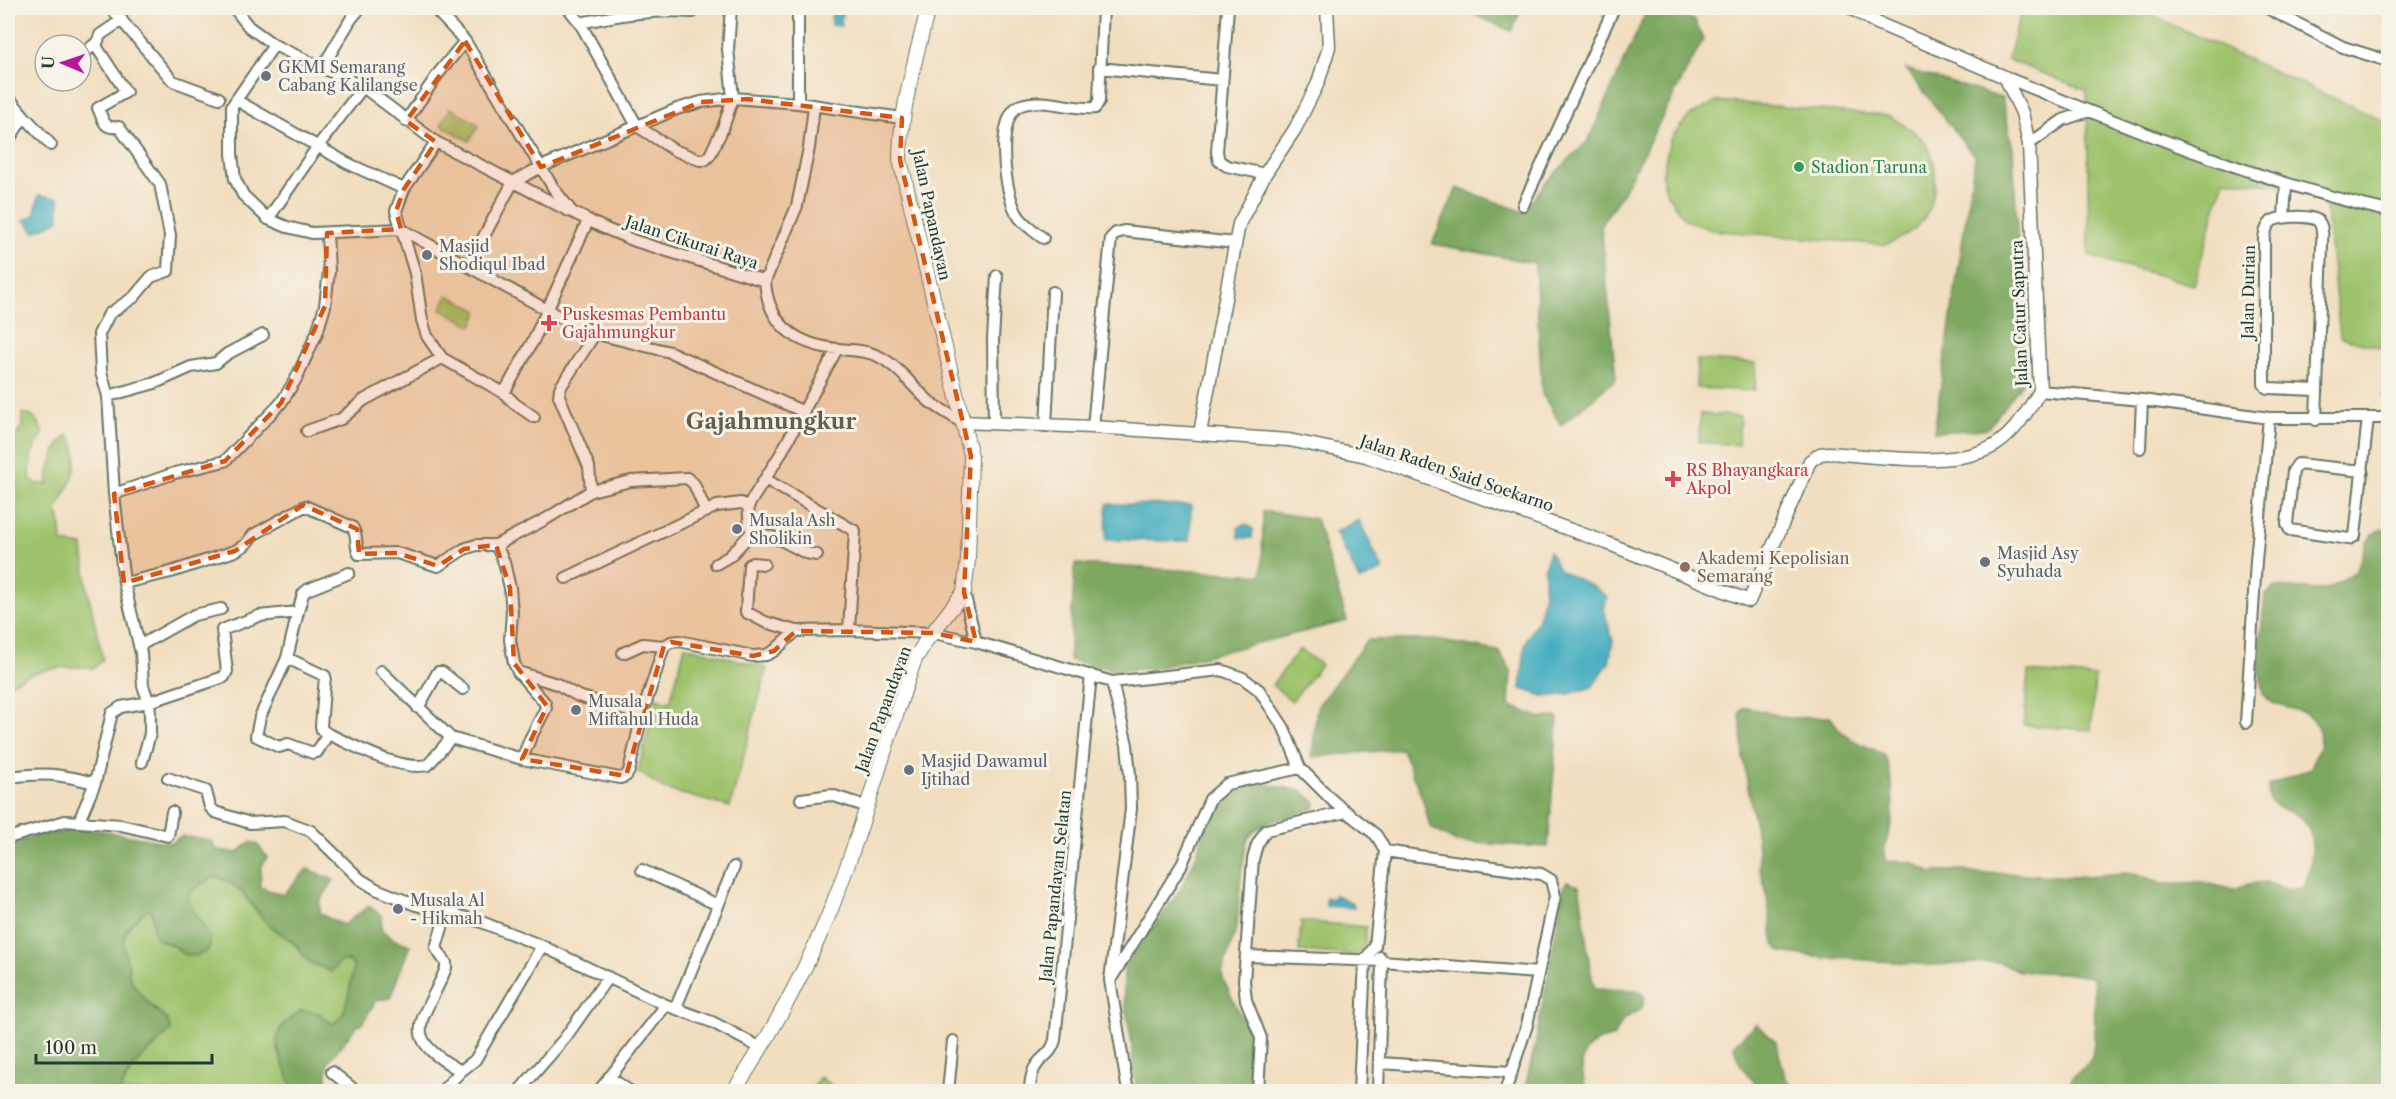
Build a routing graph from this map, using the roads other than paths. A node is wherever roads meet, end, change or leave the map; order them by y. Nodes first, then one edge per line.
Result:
1 (111, 8) edge
2 (234, 8) edge
3 (360, 8) edge
4 (434, 8) edge
5 (568, 8) edge
6 (731, 8) edge
7 (798, 8) edge
8 (928, 8) edge
9 (1103, 8) edge
10 (1228, 8) edge
11 (1327, 8) edge
12 (1614, 8) edge
13 (1851, 8) edge
14 (2267, 8) edge
15 (693, 12) dead end
16 (122, 20) junction
17 (580, 23) junction
18 (465, 41) junction
19 (96, 43) junction
20 (274, 45) junction
21 (93, 46) edge
22 (2388, 61) edge
23 (322, 68) junction
24 (1099, 68) junction
25 (2005, 77) junction
26 (1222, 80) junction
27 (363, 87) junction
28 (8, 98) edge
29 (219, 98) dead end
30 (733, 98) junction
31 (798, 103) junction
32 (243, 104) dead end
33 (814, 106) junction
34 (2089, 111) junction
35 (24, 116) junction
36 (902, 118) junction
37 (406, 121) junction
38 (637, 126) junction
39 (8, 141) edge
40 (436, 142) junction
41 (2029, 144) junction
42 (51, 145) dead end
43 (318, 146) junction
44 (540, 167) junction
45 (1265, 174) junction
46 (513, 182) junction
47 (2286, 184) junction
48 (404, 189) junction
49 (1523, 205) dead end
50 (2388, 211) edge
51 (572, 212) junction
52 (2284, 217) junction
53 (268, 219) junction
54 (588, 220) junction
55 (401, 229) junction
56 (327, 233) junction
57 (1043, 238) dead end
58 (1234, 243) junction
59 (468, 266) junction
60 (997, 276) dead end
61 (765, 281) junction
62 (1053, 292) dead end
63 (547, 309) junction
64 (596, 332) junction
65 (263, 335) dead end
66 (837, 349) junction
67 (442, 358) junction
68 (2317, 390) junction
69 (2040, 391) junction
70 (504, 393) junction
71 (108, 396) junction
72 (2142, 400) junction
73 (804, 412) junction
74 (534, 417) dead end
75 (2269, 418) junction
76 (2368, 418) junction
77 (2388, 418) edge
78 (2316, 420) junction
79 (961, 422) junction
80 (994, 422) junction
81 (1046, 426) junction
82 (1093, 427) junction
83 (307, 431) dead end
84 (1200, 433) junction
85 (2140, 448) dead end
86 (2362, 471) junction
87 (765, 479) junction
88 (591, 491) junction
89 (114, 494) junction
90 (748, 506) junction
91 (706, 512) junction
92 (753, 531) junction
93 (496, 545) junction
94 (817, 555) dead end
95 (716, 564) dead end
96 (764, 564) dead end
97 (348, 573) dead end
98 (566, 578) dead end
99 (124, 583) junction
100 (964, 592) junction
101 (1749, 601) joint
102 (221, 609) dead end
103 (298, 612) junction
104 (849, 630) junction
105 (796, 631) junction
106 (934, 633) junction
107 (976, 642) junction
108 (139, 646) junction
109 (664, 646) junction
110 (623, 653) dead end
111 (287, 658) junction
112 (381, 671) dead end
113 (518, 672) junction
114 (1091, 675) junction
115 (1112, 682) junction
116 (463, 689) dead end
117 (149, 702) junction
118 (418, 708) junction
119 (642, 715) junction
120 (2246, 722) dead end
121 (328, 734) junction
122 (451, 738) junction
123 (522, 759) junction
124 (142, 762) dead end
125 (1300, 768) junction
126 (8, 777) edge
127 (168, 778) dead end
128 (95, 783) junction
129 (801, 799) dead end
130 (866, 806) junction
131 (172, 812) dead end
132 (1346, 812) junction
133 (79, 821) junction
134 (8, 838) edge
135 (1385, 851) junction
136 (734, 867) dead end
137 (642, 870) dead end
138 (718, 905) junction
139 (446, 914) junction
140 (542, 946) junction
141 (1375, 946) junction
142 (1246, 956) junction
143 (1365, 960) junction
144 (1382, 961) junction
145 (1538, 973) junction
146 (608, 977) junction
147 (1110, 980) junction
148 (671, 1006) junction
149 (953, 1041) dead end
150 (761, 1048) junction
151 (1360, 1062) junction
152 (1380, 1063) junction
153 (460, 1071) junction
154 (332, 1072) dead end
155 (1512, 1072) junction
156 (609, 1077) junction
157 (357, 1092) edge
158 (441, 1092) edge
159 (518, 1092) edge
160 (598, 1092) edge
161 (631, 1092) edge
162 (733, 1092) edge
163 (948, 1092) edge
164 (1030, 1092) edge
165 (1128, 1092) edge
166 (1258, 1092) edge
167 (1359, 1092) edge
168 (1378, 1092) edge
169 (1506, 1092) edge

1 - 16 street
2 - 20 street, Jalan Cikurai Raya
3 - 23 street
4 - 18 street, Jalan Cikurai Raya
5 - 17 street
6 - 30 street
7 - 31 street
8 - 36 main road, Jalan Papandayan
9 - 24 street
10 - 26 street
11 - 45 street
12 - 49 street
13 - 25 street
14 - 22 street
15 - 17 street
16 - 19 street
16 - 29 street
17 - 38 street
18 - 37 street
18 - 44 street, Jalan Cikurai Raya
19 - 21 street
19 - 71 street
20 - 23 street, Jalan Cikurai Raya
20 - 53 street
23 - 27 street, Jalan Cikurai Raya
24 - 26 street
24 - 57 street
25 - 34 street
25 - 41 street, Jalan Catur Saputra
26 - 45 street
27 - 37 street, Jalan Cikurai Raya
27 - 43 street
28 - 35 street
30 - 31 street
30 - 38 street
30 - 38 street
31 - 33 street
32 - 43 street
33 - 36 street
33 - 61 street
34 - 41 street
34 - 47 street
35 - 39 street
35 - 42 street
36 - 79 main road, Jalan Papandayan
37 - 40 street, Jalan Cikurai Raya
38 - 44 street
40 - 46 street, Jalan Cikurai Raya
40 - 48 street
41 - 69 street, Jalan Catur Saputra
43 - 48 street
43 - 53 street
44 - 46 street
44 - 51 street, Jalan Cikurai Raya
45 - 58 street
46 - 51 street, Jalan Cikurai Raya
46 - 59 street
47 - 50 street
47 - 52 street
48 - 55 street
51 - 54 street, Jalan Cikurai Raya
52 - 68 street
52 - 68 street, Jalan Durian
53 - 56 street
54 - 61 street, Jalan Cikurai Raya
54 - 63 street
55 - 56 street
55 - 59 street
55 - 67 street
56 - 89 street
58 - 82 street
58 - 84 street
59 - 63 street
60 - 80 street
61 - 66 street, Jalan Cikurai Raya
62 - 81 street
63 - 64 street
63 - 70 street
64 - 73 street
64 - 88 street
65 - 71 street
66 - 73 street
66 - 79 street, Jalan Cikurai Raya
67 - 70 street
67 - 83 street
68 - 78 street
69 - 72 street
69 - 101 street, Jalan Catur Saputra
70 - 74 street
71 - 89 street
72 - 75 street
72 - 85 street
73 - 87 street
75 - 78 street
75 - 120 street
76 - 77 street
76 - 78 street
76 - 86 street
79 - 80 street, Jalan Raden Said Soekarno
79 - 100 main road, Jalan Papandayan
80 - 81 street, Jalan Raden Said Soekarno
81 - 82 street, Jalan Raden Said Soekarno
82 - 84 street, Jalan Raden Said Soekarno
84 - 101 street, Jalan Raden Said Soekarno
86 - 86 street
87 - 90 street
87 - 104 street
88 - 91 street
88 - 93 street
89 - 99 street
90 - 91 street
90 - 92 street
91 - 98 street
92 - 94 street
92 - 95 street
93 - 99 street
93 - 113 street
96 - 105 street
97 - 103 street
99 - 108 street
100 - 106 main road, Jalan Papandayan
100 - 107 street
102 - 108 street
103 - 111 street
103 - 117 street
104 - 105 street
104 - 106 street
105 - 109 street
106 - 107 street
106 - 130 main road, Jalan Papandayan
107 - 114 street
108 - 117 street
109 - 110 street
109 - 119 street
111 - 121 street
111 - 121 street
112 - 118 street
113 - 119 street
113 - 123 street
114 - 115 street
114 - 164 street, Jalan Papandayan Selatan
115 - 125 street
115 - 147 street
116 - 118 street
117 - 124 street
117 - 128 street
118 - 122 street
119 - 123 street
121 - 122 street
122 - 123 street
125 - 132 street
125 - 147 street
126 - 128 street
127 - 139 street
128 - 133 street
129 - 130 street
130 - 150 main road, Jalan Papandayan
131 - 133 street
132 - 135 street
132 - 142 street
133 - 134 street
135 - 141 street
135 - 145 street
136 - 138 street
137 - 138 street
138 - 148 street
139 - 140 street
139 - 153 street
140 - 146 street
140 - 153 street
141 - 143 street
141 - 144 street
142 - 143 street
142 - 166 street
143 - 144 street
143 - 151 street
144 - 145 street
144 - 152 street
145 - 155 street
146 - 148 street
146 - 159 street
147 - 165 street
148 - 150 street
148 - 156 street
149 - 163 street
150 - 162 main road, Jalan Papandayan
151 - 152 street
151 - 167 street
152 - 155 street
152 - 168 street
153 - 158 street
154 - 157 street
155 - 169 street
156 - 160 street
156 - 161 street

